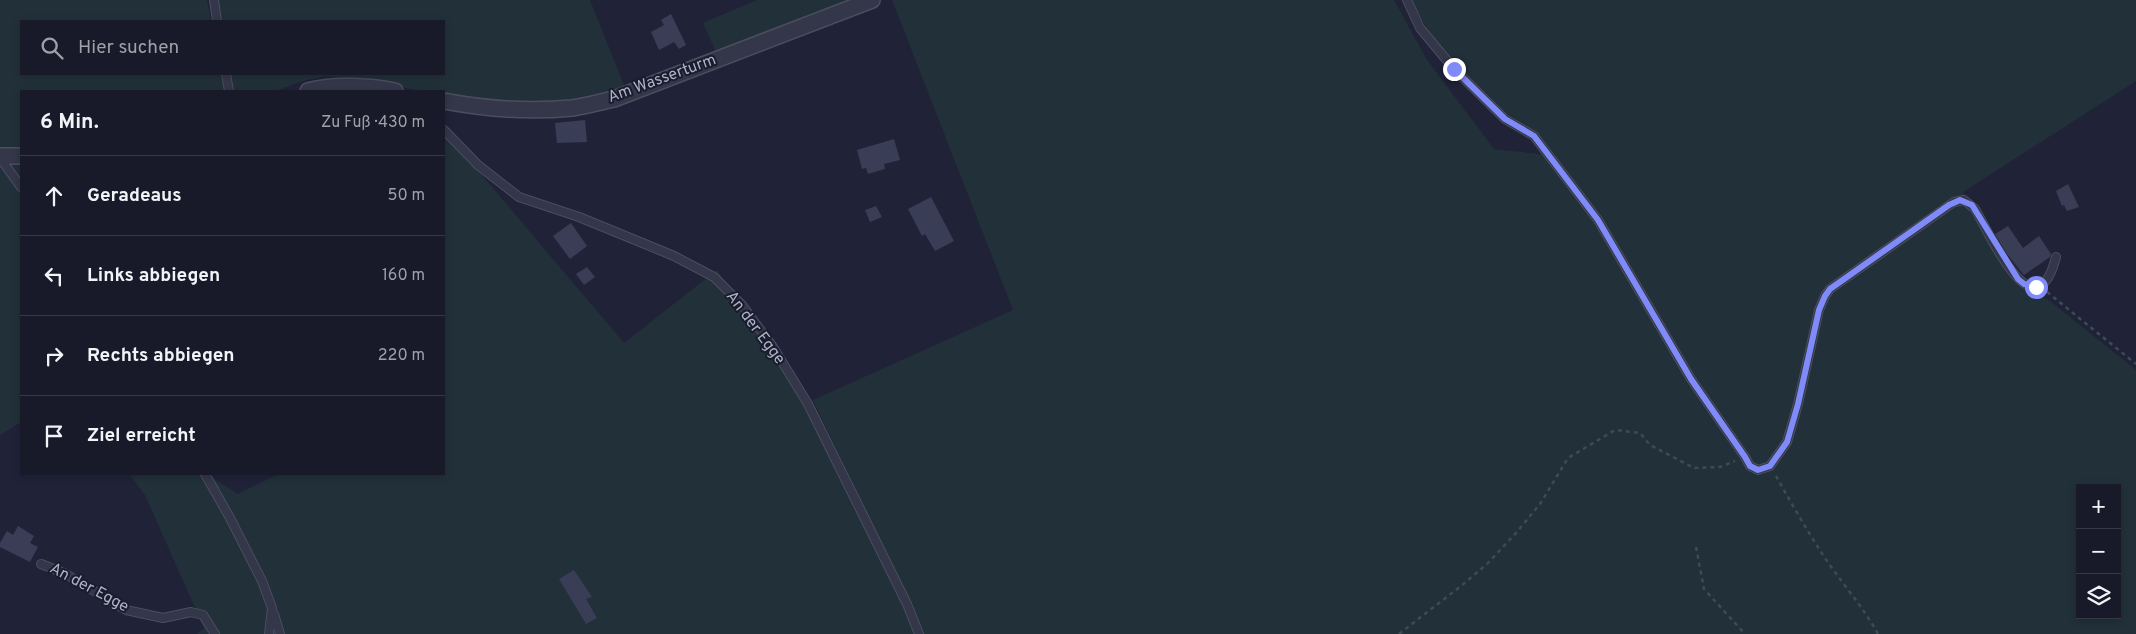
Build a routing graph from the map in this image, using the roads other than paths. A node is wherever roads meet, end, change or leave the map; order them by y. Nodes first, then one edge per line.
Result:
1 (214, 0) edge
2 (872, 0) edge
3 (1407, 0) edge
4 (217, 20) edge
5 (226, 75) edge
6 (229, 90) edge
7 (312, 90) edge
8 (389, 90) edge
9 (445, 101) edge
10 (445, 131) edge
11 (20, 156) edge
12 (0, 157) edge
13 (20, 186) edge
14 (2056, 258) dead end
15 (206, 475) edge
16 (41, 564) dead end
17 (272, 608) junction
18 (215, 634) edge
19 (269, 634) edge
20 (280, 634) edge
21 (918, 634) edge

1 - 4 lane
2 - 9 street, Am Wasserturm
3 - 14 lane
5 - 6 lane
7 - 8 street
10 - 21 lane, An der Egge
11 - 12 street
12 - 13 lane
15 - 17 lane
16 - 18 lane, An der Egge
17 - 19 lane
17 - 20 lane

